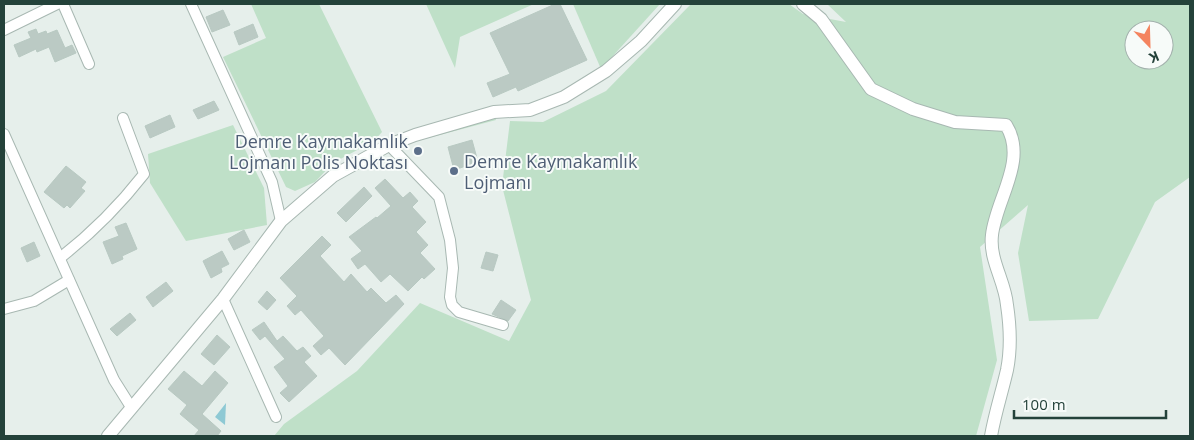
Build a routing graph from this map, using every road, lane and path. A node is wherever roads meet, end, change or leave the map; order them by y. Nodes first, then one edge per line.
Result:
1 (58, 4) edge
2 (63, 4) edge
3 (191, 4) edge
4 (675, 4) edge
5 (803, 4) edge
6 (4, 30) edge
7 (89, 64) dead end
8 (122, 118) dead end
9 (4, 134) edge
10 (389, 145) junction
11 (281, 221) junction
12 (60, 258) junction
13 (69, 280) junction
14 (223, 299) junction
15 (4, 309) edge
16 (503, 325) dead end
17 (131, 407) junction
18 (276, 417) dead end
19 (108, 436) edge
20 (991, 436) edge

1 - 6 street
2 - 7 street
3 - 11 street
4 - 10 street
5 - 20 street
8 - 12 street
9 - 12 street
10 - 11 street
10 - 16 street
11 - 14 street
12 - 13 street
13 - 15 street
13 - 17 street
14 - 17 street
14 - 18 street
17 - 19 street

